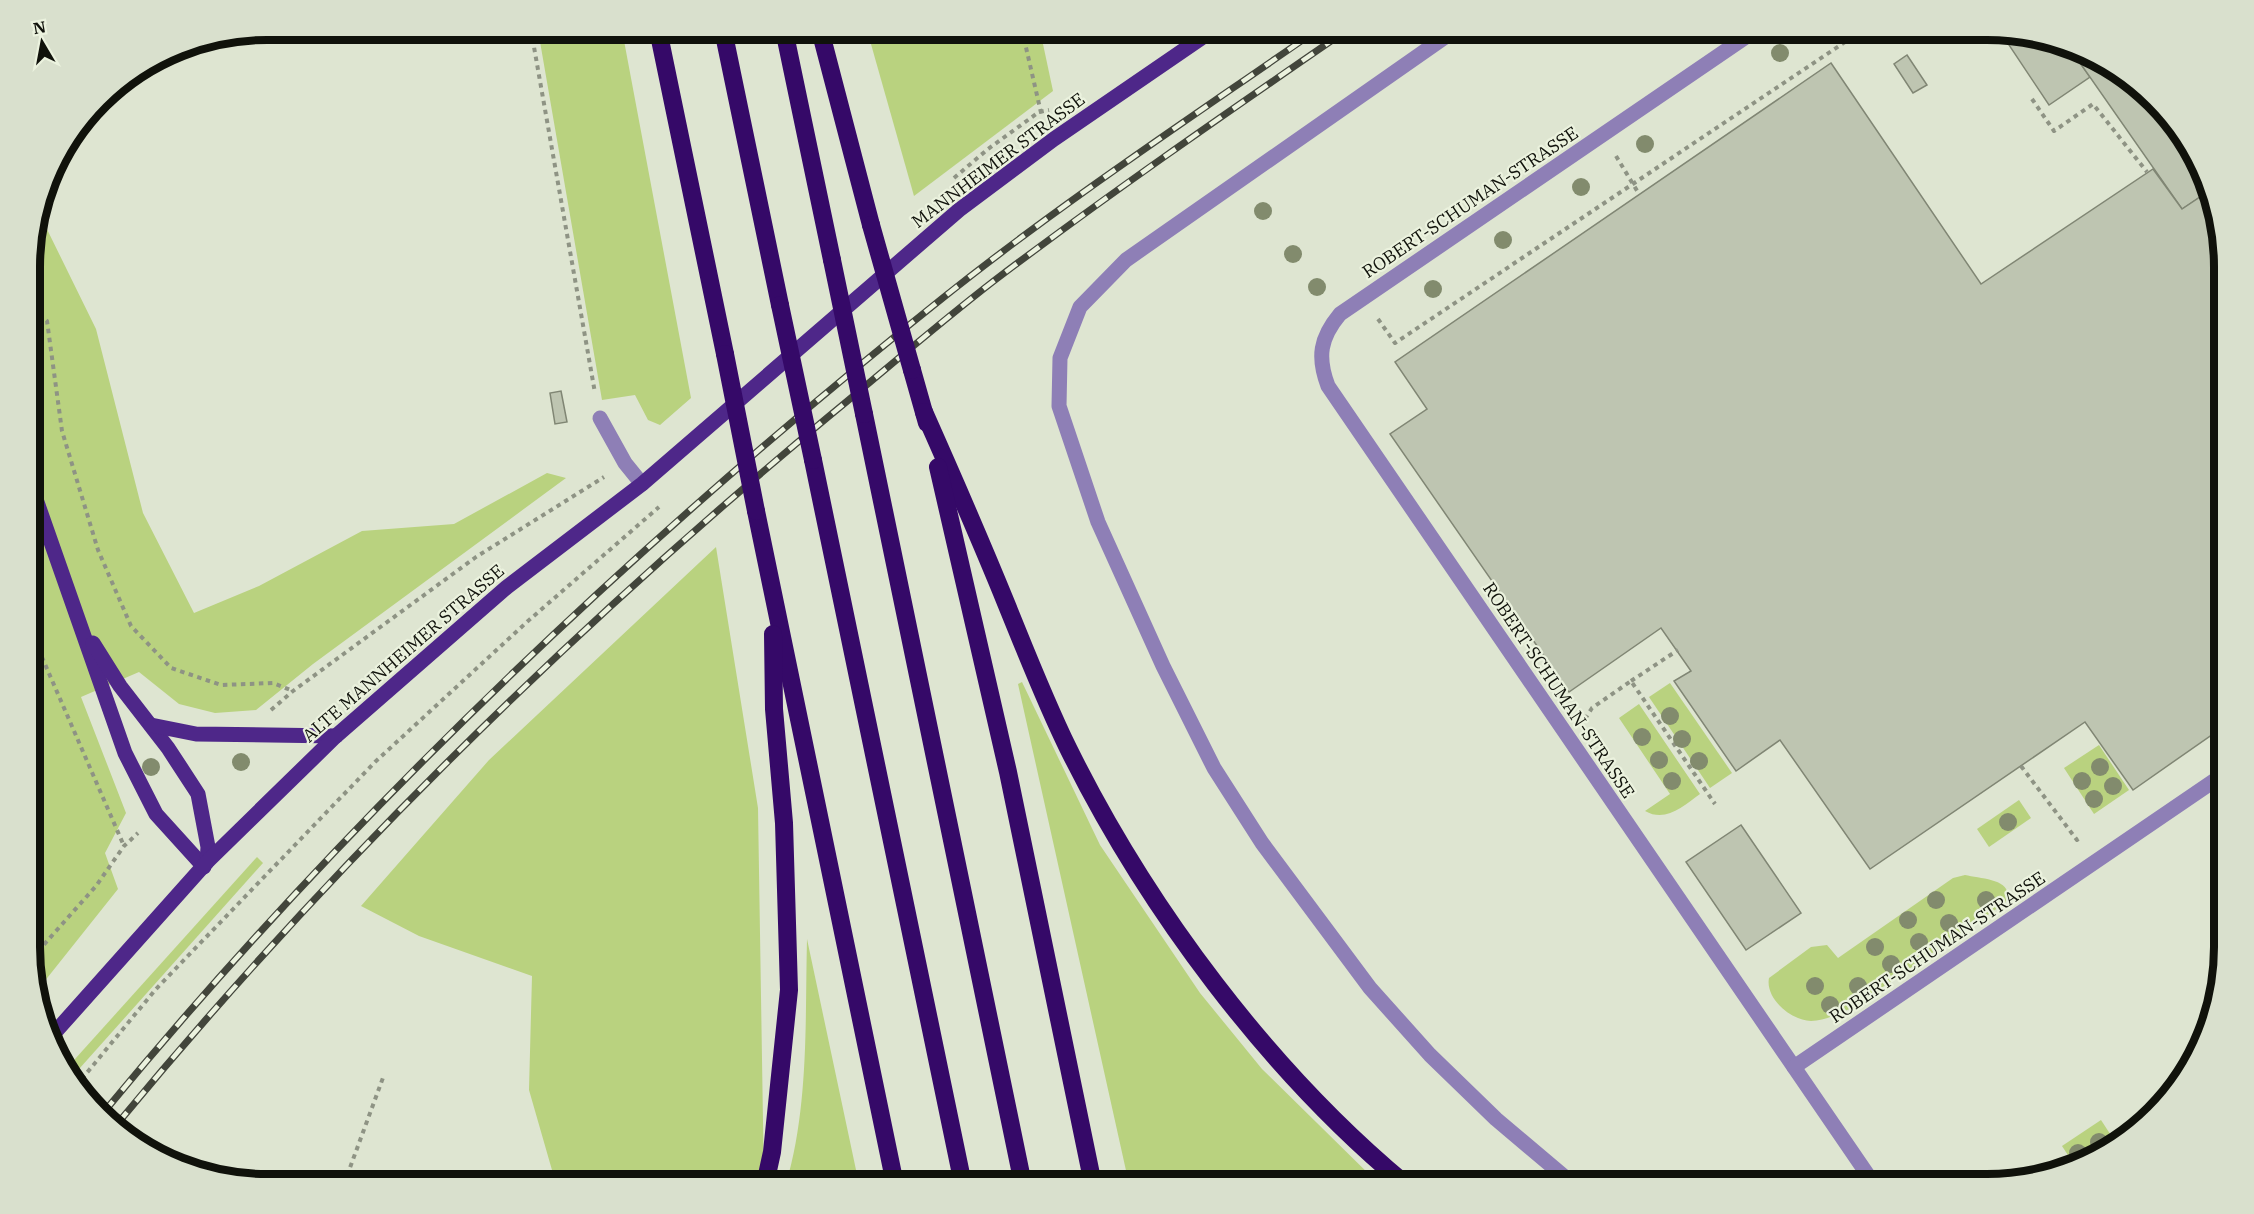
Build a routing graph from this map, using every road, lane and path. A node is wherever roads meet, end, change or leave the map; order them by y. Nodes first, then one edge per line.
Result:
1 (533, 40) edge
2 (660, 40) edge
3 (725, 40) edge
4 (786, 40) edge
5 (823, 40) edge
6 (1024, 40) edge
7 (1198, 40) edge
8 (1441, 40) edge
9 (1741, 40) edge
10 (1848, 40) edge
11 (2032, 99) dead end
12 (1604, 134) junction
13 (2147, 172) dead end
14 (952, 180) dead end
15 (1634, 184) junction
16 (1639, 194) dead end
17 (1364, 298) junction
18 (40, 315) edge
19 (818, 334) joint
20 (924, 412) junction
21 (600, 418) joint
22 (625, 463) junction
23 (642, 484) junction
24 (660, 506) dead end
25 (40, 510) edge
26 (773, 590) junction
27 (80, 623) junction
28 (1678, 650) dead end
29 (40, 653) edge
30 (1631, 681) junction
31 (1592, 708) dead end
32 (151, 725) junction
33 (336, 736) junction
34 (2021, 766) dead end
35 (2214, 780) edge
36 (1715, 804) dead end
37 (2086, 834) dead end
38 (206, 865) junction
39 (40, 949) edge
40 (57, 1030) edge
41 (1794, 1068) junction
42 (384, 1075) dead end
43 (82, 1078) edge
44 (349, 1174) edge
45 (767, 1174) edge
46 (893, 1174) edge
47 (961, 1174) edge
48 (1021, 1174) edge
49 (1091, 1174) edge
50 (1394, 1174) edge
51 (1561, 1174) edge
52 (1867, 1174) edge

1 - 21 path
2 - 26 highway, bridge
3 - 47 highway, bridge
4 - 48 highway, bridge
5 - 20 highway, bridge
6 - 14 path
7 - 19 main road, MANNHEIMER STRASSE
8 - 51 lane
9 - 12 lane, ROBERT-SCHUMAN-STRASSE
10 - 15 path
11 - 13 path
12 - 15 path
12 - 17 lane, ROBERT-SCHUMAN-STRASSE
15 - 16 path
15 - 17 path
17 - 41 lane, ROBERT-SCHUMAN-STRASSE
18 - 22 path
19 - 23 main road, ALTE MANNHEIMER STRASSE
20 - 49 highway
20 - 50 highway
21 - 22 lane
22 - 23 lane
23 - 33 main road, ALTE MANNHEIMER STRASSE
24 - 43 path
25 - 27 main road
26 - 45 highway
26 - 46 highway
27 - 32 main road
27 - 38 main road
28 - 30 path
29 - 39 path
30 - 31 path
30 - 36 path
32 - 33 main road
32 - 38 main road
33 - 38 main road, ALTE MANNHEIMER STRASSE
34 - 37 path
35 - 41 lane, ROBERT-SCHUMAN-STRASSE
38 - 40 main road, ALTE MANNHEIMER STRASSE
41 - 52 lane
42 - 44 path

